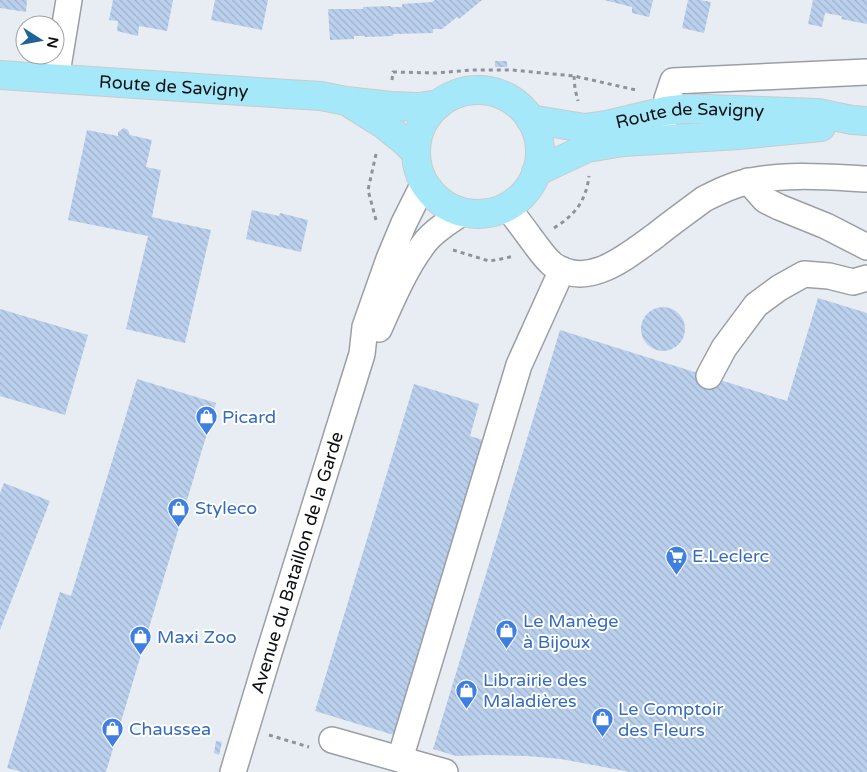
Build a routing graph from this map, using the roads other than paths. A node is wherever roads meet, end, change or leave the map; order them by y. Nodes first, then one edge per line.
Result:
1 (69, 0) edge
2 (867, 72) edge
3 (0, 75) edge
4 (56, 79) junction
5 (346, 101) junction
6 (439, 104) junction
7 (666, 105) junction
8 (530, 119) junction
9 (860, 121) edge
10 (660, 139) junction
11 (416, 153) junction
12 (536, 172) junction
13 (867, 179) edge
14 (748, 181) junction
15 (424, 183) junction
16 (507, 206) junction
17 (463, 212) junction
18 (867, 247) edge
19 (562, 270) junction
20 (867, 278) edge
21 (362, 354) junction
22 (709, 376) dead end
23 (322, 744) road end
24 (400, 759) junction
25 (233, 772) edge
26 (446, 772) edge

1 - 4 street
2 - 7 street
3 - 4 main road, Route de Savigny
4 - 5 main road, Route de Savigny
5 - 6 main road, Route de Savigny
5 - 11 main road, Route de Savigny
6 - 8 main road
6 - 11 main road
7 - 8 main road, Route de Savigny
7 - 9 main road, Route de Savigny
7 - 10 street
8 - 12 main road
9 - 10 main road, Route de Savigny
10 - 12 main road, Route de Savigny
11 - 15 main road
12 - 16 main road
13 - 14 street
14 - 18 street
14 - 19 street
15 - 17 main road
15 - 21 street, Avenue du Bataillon de la Garde
16 - 17 main road
16 - 19 street
17 - 21 street, Avenue du Bataillon de la Garde
19 - 24 street
20 - 22 street
21 - 25 street, Avenue du Bataillon de la Garde
23 - 24 street
24 - 26 street

